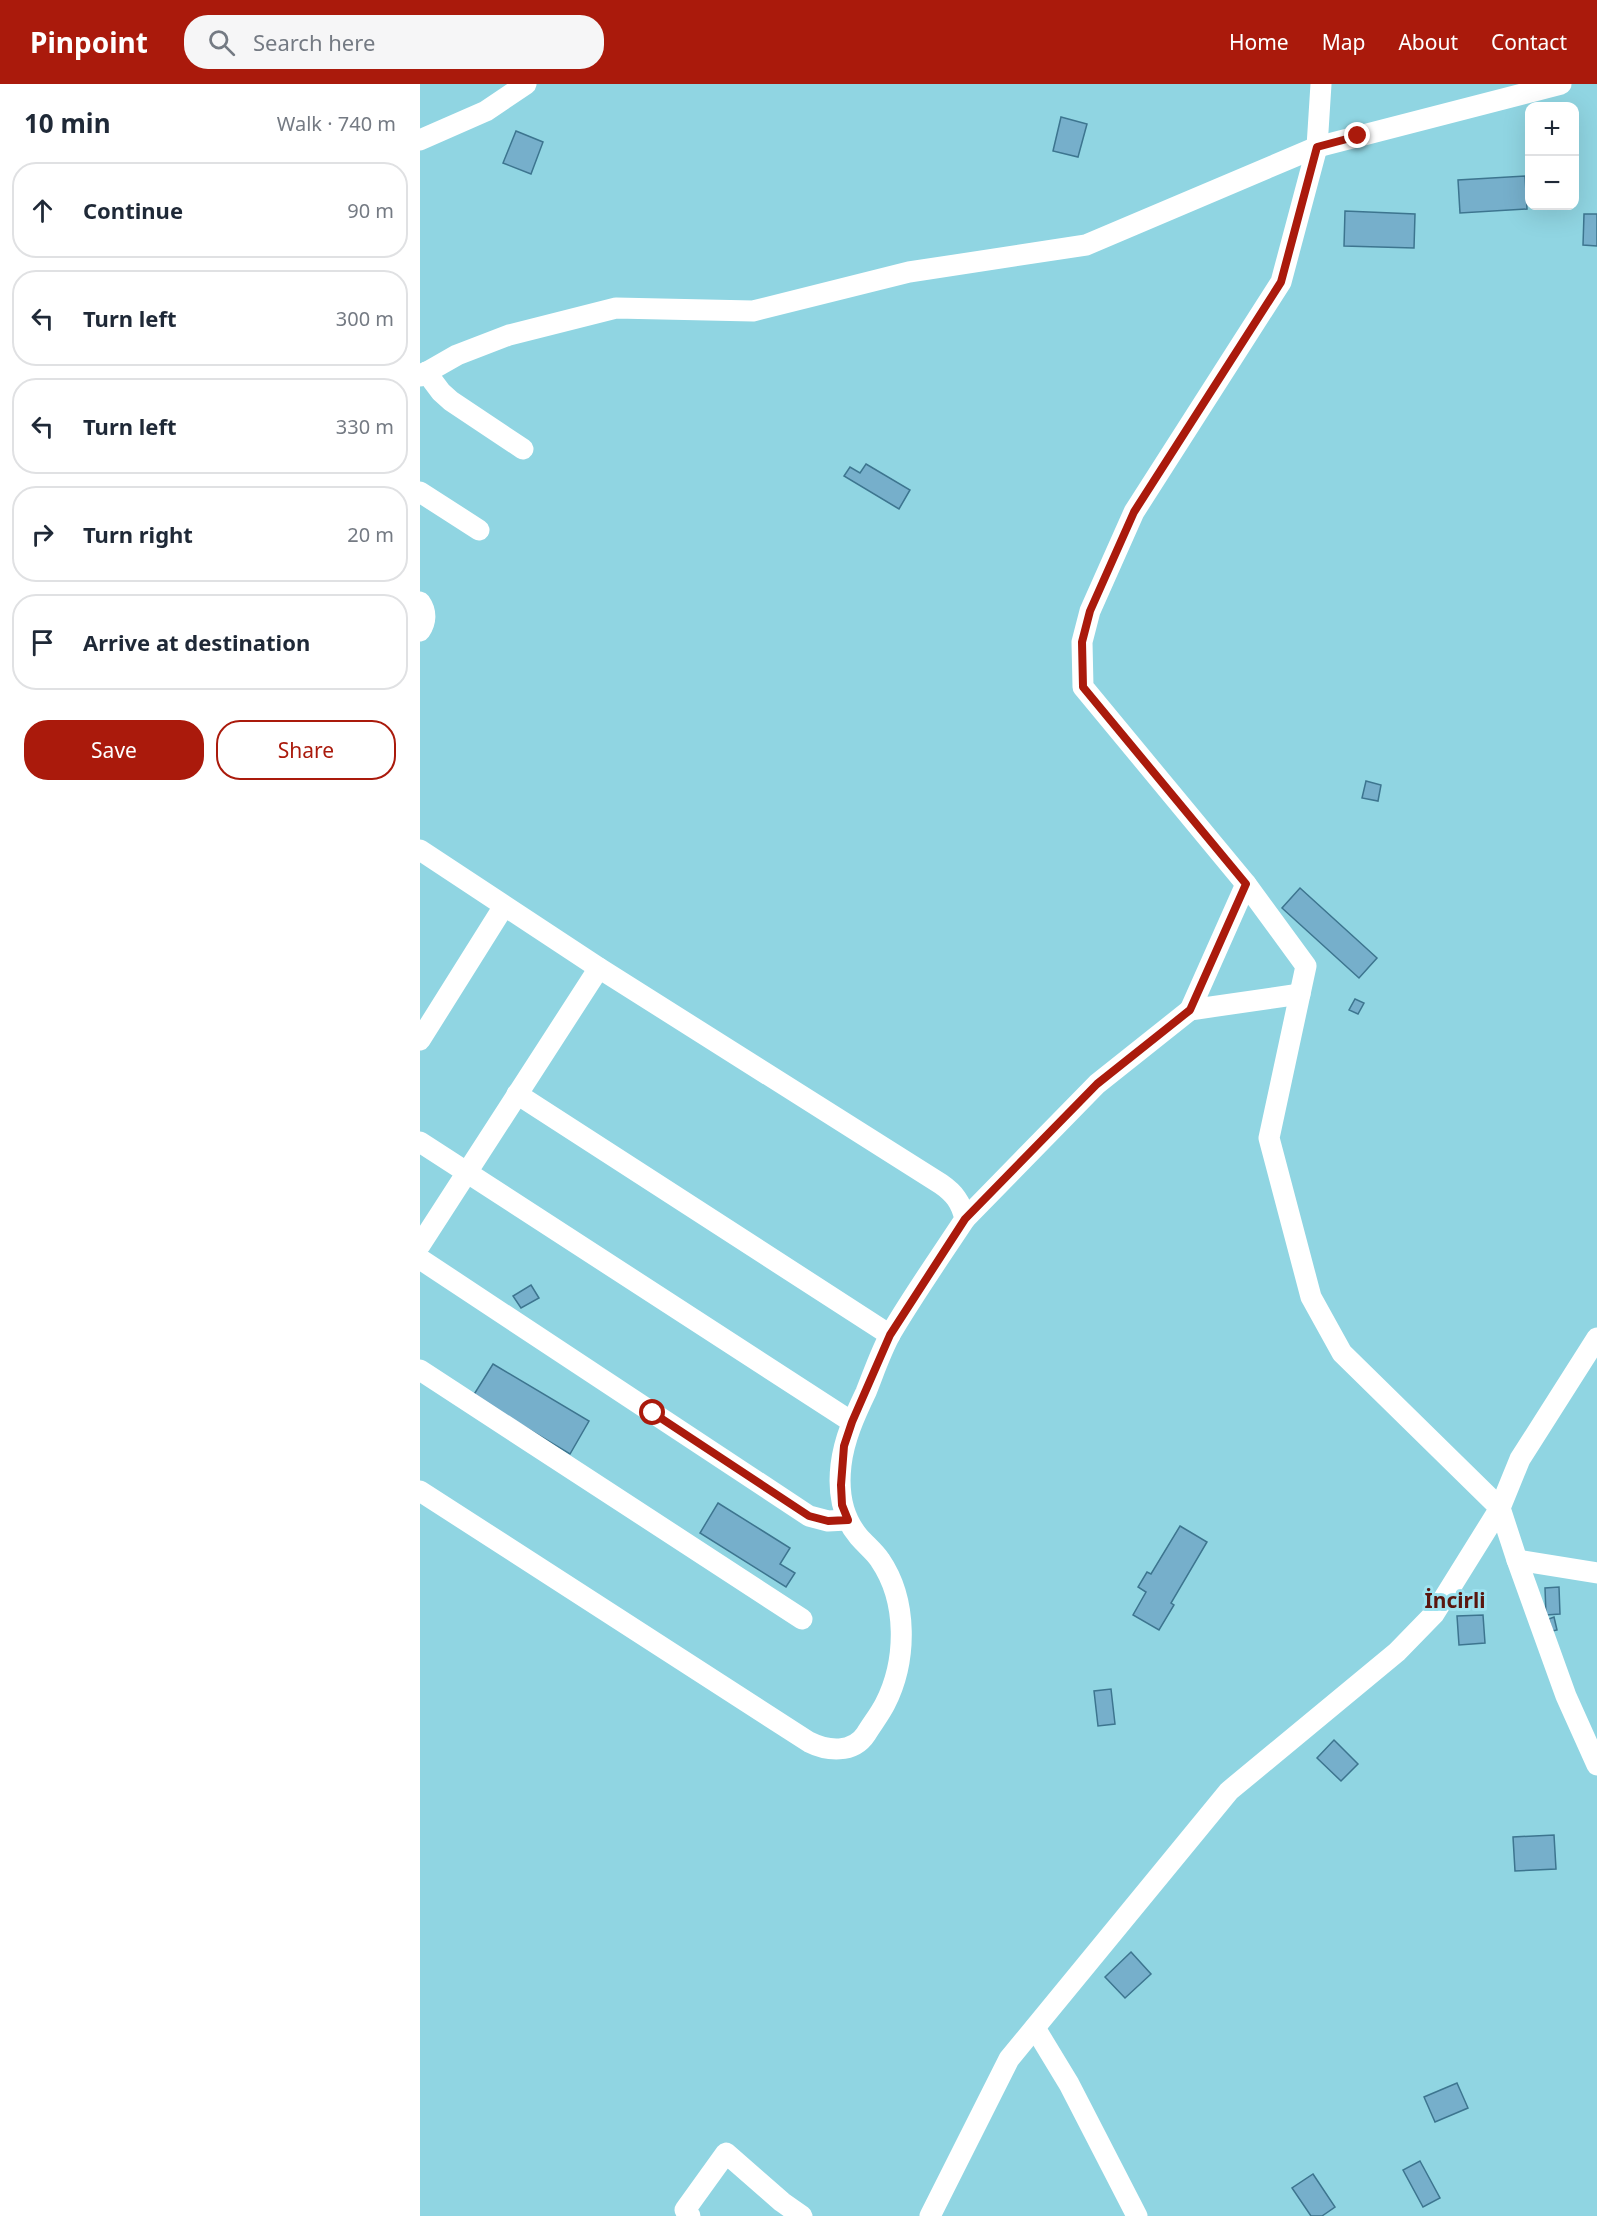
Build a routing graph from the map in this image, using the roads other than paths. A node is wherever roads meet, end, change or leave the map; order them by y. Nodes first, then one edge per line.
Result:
1 (526, 84) edge
2 (1321, 84) edge
3 (1561, 84) edge
4 (420, 140) edge
5 (1317, 147) junction
6 (423, 374) edge
7 (522, 448) dead end
8 (420, 492) edge
9 (479, 530) dead end
10 (420, 602) edge
11 (420, 632) edge
12 (420, 850) edge
13 (1246, 884) junction
14 (504, 906) junction
15 (599, 968) junction
16 (1300, 994) junction
17 (1190, 1010) junction
18 (423, 1029) edge
19 (517, 1094) junction
20 (420, 1142) edge
21 (466, 1173) junction
22 (965, 1219) junction
23 (420, 1245) edge
24 (420, 1259) edge
25 (890, 1335) junction
26 (1597, 1338) edge
27 (420, 1370) edge
28 (852, 1422) junction
29 (420, 1491) edge
30 (1500, 1508) junction
31 (848, 1520) junction
32 (1517, 1560) junction
33 (1597, 1573) edge
34 (802, 1619) dead end
35 (1597, 1766) edge
36 (1035, 2028) junction
37 (690, 2216) edge
38 (802, 2216) edge
39 (930, 2216) edge
40 (1137, 2216) edge

1 - 4 street
2 - 5 street
3 - 5 street
5 - 6 street
5 - 13 street
6 - 7 street
8 - 9 street
10 - 11 street
12 - 14 street
13 - 16 street
13 - 17 street
14 - 15 street
14 - 18 street
15 - 19 street
15 - 22 street
16 - 17 street
16 - 30 street
17 - 22 street
19 - 21 street
19 - 25 street
20 - 21 street
21 - 23 street
21 - 28 street
22 - 25 street
24 - 31 street
25 - 28 street
26 - 30 street
27 - 34 street
28 - 31 street
29 - 31 street
30 - 32 street
30 - 36 street
32 - 33 street
32 - 35 street
36 - 39 street
36 - 40 street
37 - 38 street

